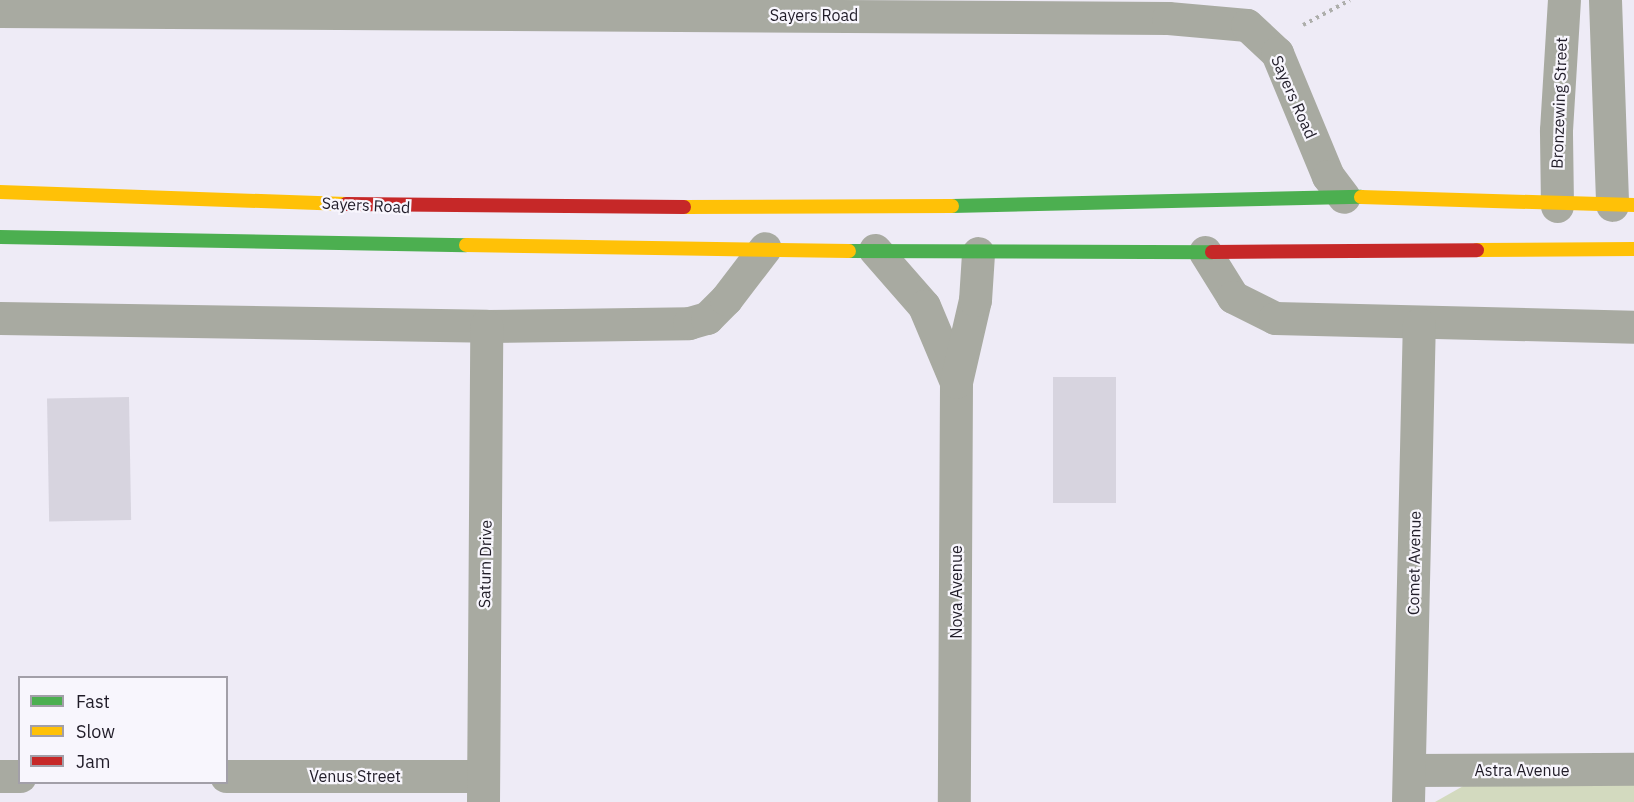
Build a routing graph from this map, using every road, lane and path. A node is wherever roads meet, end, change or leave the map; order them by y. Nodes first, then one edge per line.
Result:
1 (1350, 0) edge
2 (1564, 0) edge
3 (1605, 0) edge
4 (0, 11) edge
5 (1268, 44) junction
6 (0, 192) edge
7 (1344, 197) junction
8 (1619, 208) edge
9 (1558, 229) junction
10 (0, 237) edge
11 (978, 247) junction
12 (765, 248) junction
13 (1634, 249) edge
14 (875, 250) junction
15 (1205, 252) junction
16 (0, 318) edge
17 (1419, 324) junction
18 (486, 326) junction
19 (1634, 327) edge
20 (956, 382) junction
21 (1634, 769) edge
22 (0, 776) edge
23 (18, 776) edge
24 (228, 776) edge
25 (1409, 786) edge
26 (483, 789) edge
27 (954, 802) edge

1 - 5 path
2 - 9 street, Bronzewing Street
3 - 8 street
4 - 5 street, Sayers Road
5 - 7 street, Sayers Road
6 - 7 main road, Sayers Road
7 - 9 main road, Sayers Road
8 - 9 main road, Sayers Road
9 - 13 main road, Sayers Road
9 - 15 main road, Sayers Road
10 - 12 main road, Sayers Road
11 - 14 main road, Sayers Road
11 - 15 main road, Sayers Road
11 - 20 street, Nova Avenue
12 - 14 main road, Sayers Road
12 - 18 street
14 - 20 street, Nova Avenue
15 - 17 street
16 - 18 street
17 - 19 street
17 - 25 street, Comet Avenue
18 - 26 street, Saturn Drive
20 - 27 street, Nova Avenue
21 - 25 street, Astra Avenue
22 - 23 street
24 - 26 street, Venus Street

